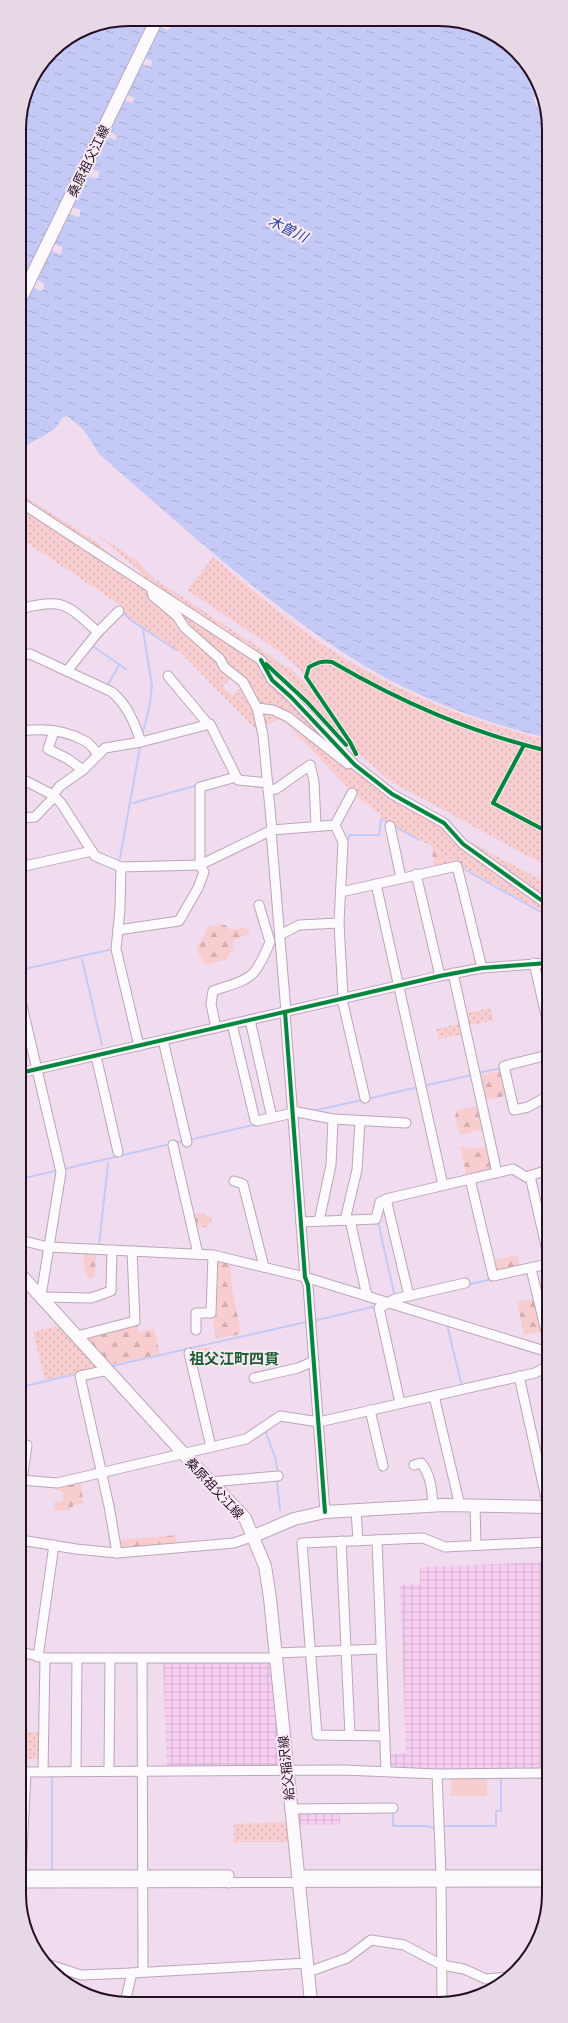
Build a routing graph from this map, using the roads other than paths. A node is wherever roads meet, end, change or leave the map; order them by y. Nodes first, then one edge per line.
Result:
1 (154, 26) edge
2 (26, 288) edge
3 (26, 506) edge
4 (150, 588) junction
5 (26, 608) edge
6 (119, 611) dead end
7 (98, 632) junction
8 (26, 654) edge
9 (67, 671) junction
10 (168, 676) dead end
11 (257, 708) junction
12 (208, 724) junction
13 (26, 730) edge
14 (54, 731) junction
15 (141, 742) junction
16 (98, 754) junction
17 (355, 765) junction
18 (83, 770) junction
19 (236, 777) junction
20 (26, 781) edge
21 (268, 787) junction
22 (352, 793) dead end
23 (54, 796) junction
24 (26, 818) edge
25 (335, 825) junction
26 (316, 826) junction
27 (390, 826) dead end
28 (271, 830) junction
29 (92, 851) junction
30 (200, 865) junction
31 (26, 866) edge
32 (121, 867) junction
33 (416, 874) junction
34 (401, 878) junction
35 (376, 884) junction
36 (341, 892) junction
37 (542, 901) edge
38 (258, 905) dead end
39 (339, 923) junction
40 (118, 930) junction
41 (280, 936) junction
42 (270, 939) junction
43 (534, 963) junction
44 (542, 963) edge
45 (482, 968) junction
46 (453, 973) junction
47 (440, 976) junction
48 (399, 985) junction
49 (542, 998) edge
50 (342, 999) junction
51 (286, 1012) junction
52 (250, 1020) junction
53 (26, 1022) edge
54 (232, 1024) junction
55 (216, 1028) junction
56 (163, 1040) junction
57 (139, 1046) junction
58 (96, 1056) junction
59 (542, 1056) edge
60 (37, 1069) junction
61 (26, 1072) edge
62 (365, 1098) dead end
63 (542, 1099) edge
64 (292, 1112) junction
65 (272, 1118) junction
66 (333, 1119) junction
67 (360, 1121) junction
68 (406, 1123) dead end
69 (187, 1142) dead end
70 (174, 1145) dead end
71 (118, 1152) dead end
72 (542, 1172) edge
73 (498, 1173) junction
74 (530, 1176) junction
75 (470, 1179) junction
76 (234, 1180) dead end
77 (443, 1185) junction
78 (386, 1199) junction
79 (348, 1220) junction
80 (318, 1221) junction
81 (301, 1222) junction
82 (542, 1229) edge
83 (26, 1242) edge
84 (48, 1247) junction
85 (112, 1250) junction
86 (132, 1251) junction
87 (198, 1254) junction
88 (213, 1255) junction
89 (542, 1265) edge
90 (264, 1267) junction
91 (542, 1270) edge
92 (532, 1273) junction
93 (305, 1277) junction
94 (512, 1277) dead end
95 (26, 1282) edge
96 (465, 1283) dead end
97 (367, 1296) junction
98 (409, 1296) junction
99 (42, 1297) junction
100 (388, 1302) junction
101 (542, 1315) edge
102 (196, 1330) dead end
103 (77, 1336) junction
104 (542, 1350) edge
105 (189, 1353) dead end
106 (314, 1361) junction
107 (542, 1369) edge
108 (108, 1370) junction
109 (519, 1376) junction
110 (254, 1378) dead end
111 (434, 1396) junction
112 (400, 1403) junction
113 (370, 1410) junction
114 (319, 1422) junction
115 (27, 1445) dead end
116 (211, 1447) junction
117 (26, 1451) edge
118 (183, 1453) junction
119 (414, 1465) dead end
120 (383, 1466) dead end
121 (102, 1472) junction
122 (278, 1476) dead end
123 (26, 1480) edge
124 (542, 1480) edge
125 (210, 1482) junction
126 (433, 1506) junction
127 (460, 1506) junction
128 (475, 1506) junction
129 (542, 1507) edge
130 (356, 1510) junction
131 (325, 1512) junction
132 (254, 1536) junction
133 (377, 1540) junction
134 (26, 1541) edge
135 (341, 1541) junction
136 (358, 1541) junction
137 (542, 1542) edge
138 (54, 1545) junction
139 (476, 1545) junction
140 (117, 1553) junction
141 (382, 1649) junction
142 (346, 1650) junction
143 (310, 1652) junction
144 (26, 1654) edge
145 (276, 1656) junction
146 (41, 1658) junction
147 (77, 1658) junction
148 (110, 1658) junction
149 (142, 1659) junction
150 (350, 1735) junction
151 (385, 1736) junction
152 (286, 1770) junction
153 (386, 1770) junction
154 (110, 1771) junction
155 (142, 1771) junction
156 (26, 1772) edge
157 (43, 1772) junction
158 (76, 1772) junction
159 (542, 1773) edge
160 (437, 1774) junction
161 (393, 1808) dead end
162 (290, 1809) junction
163 (26, 1874) edge
164 (542, 1875) edge
165 (142, 1879) junction
166 (298, 1879) junction
167 (441, 1879) junction
168 (26, 1882) edge
169 (542, 1882) edge
170 (442, 1964) junction
171 (56, 1967) edge
172 (308, 1968) junction
173 (143, 1972) junction
174 (132, 1973) junction
175 (499, 1978) edge
176 (126, 1997) edge
177 (311, 1997) edge
178 (442, 1997) edge

1 - 2 main road, 桑原祖父江線
3 - 4 street
4 - 11 street
4 - 17 street
5 - 7 street
6 - 7 street
7 - 9 street
8 - 9 street
9 - 15 street
10 - 12 street
11 - 17 street
11 - 21 street
12 - 15 street
12 - 19 street
13 - 14 street
14 - 16 street
14 - 18 street
15 - 16 street
16 - 18 street
17 - 37 street
18 - 23 street
19 - 21 street
19 - 30 street
20 - 23 street
21 - 26 street
21 - 28 street
22 - 25 street
23 - 24 street
23 - 29 street
25 - 26 street
25 - 36 street
26 - 28 street
27 - 34 street
28 - 30 street
28 - 41 street
29 - 31 street
29 - 32 street
30 - 32 street
30 - 40 street
32 - 40 street
33 - 34 street
33 - 45 street
33 - 47 street
34 - 35 street
35 - 36 street
35 - 48 street
36 - 39 street
38 - 42 street
39 - 41 street
39 - 50 street
40 - 57 street
41 - 42 street
41 - 51 street
42 - 55 street
43 - 44 street
43 - 45 street
43 - 49 street
45 - 46 street
46 - 47 street
46 - 73 street
47 - 48 street
48 - 50 street
48 - 77 street
50 - 51 street
50 - 62 street
51 - 52 street
51 - 64 street
52 - 54 street
52 - 65 street
53 - 60 street
54 - 55 street
54 - 65 street
55 - 56 street
56 - 57 street
56 - 69 street
57 - 58 street
58 - 60 street
58 - 71 street
59 - 63 street
60 - 61 street
60 - 84 street
64 - 65 street
64 - 66 street
64 - 81 street
66 - 67 street
66 - 80 street
67 - 68 street
67 - 79 street
70 - 87 street
72 - 74 street
73 - 74 street
73 - 75 street
74 - 82 street
75 - 77 street
75 - 89 street
76 - 90 street
77 - 78 street
78 - 79 street
78 - 98 street
79 - 80 street
79 - 97 street
80 - 81 street
81 - 93 street
83 - 84 street
84 - 85 street
84 - 99 street
85 - 86 street
85 - 99 street
86 - 87 street
86 - 103 street
87 - 88 street
88 - 90 street
88 - 102 street
90 - 93 street
91 - 92 street
92 - 94 street
92 - 101 street
93 - 97 street
93 - 106 street
95 - 99 main road, 桑原祖父江線
96 - 98 street
97 - 100 street
98 - 100 street
99 - 103 main road, 桑原祖父江線
100 - 104 street
100 - 112 street
103 - 108 main road, 桑原祖父江線
105 - 116 street
106 - 110 street
106 - 114 street
107 - 109 street
108 - 118 main road, 桑原祖父江線
108 - 121 street
109 - 111 street
109 - 124 street
111 - 112 street
111 - 127 street
112 - 113 street
113 - 114 street
113 - 120 street
114 - 116 street
114 - 131 street
115 - 117 street
116 - 118 street
118 - 121 street
118 - 125 main road, 桑原祖父江線
119 - 126 street
121 - 123 street
121 - 140 street
122 - 125 street
125 - 132 main road, 桑原祖父江線
126 - 127 main road
126 - 130 main road
127 - 128 main road
128 - 129 main road
128 - 139 street
130 - 131 main road
130 - 136 street
131 - 132 main road
132 - 140 street
132 - 145 main road, 給父稲沢線
133 - 136 street
133 - 139 street
133 - 141 street
134 - 138 street
135 - 136 street
135 - 142 street
135 - 143 street
137 - 139 street
138 - 140 street
138 - 146 street
141 - 142 street
141 - 151 street
142 - 143 street
142 - 150 street
143 - 145 street
143 - 150 street
144 - 146 street
145 - 149 street
145 - 152 main road, 給父稲沢線
146 - 147 street
146 - 157 street
147 - 148 street
147 - 158 street
148 - 149 street
148 - 154 street
149 - 155 street
150 - 151 street
151 - 153 street
152 - 153 street
152 - 155 street
152 - 162 main road, 給父稲沢線
153 - 160 street
154 - 155 street
154 - 158 street
155 - 165 street
156 - 157 street
157 - 158 street
159 - 160 street
160 - 167 street
161 - 162 street
162 - 166 main road, 給父稲沢線
163 - 165 street
164 - 167 street
165 - 166 street
165 - 168 street
165 - 173 street
166 - 167 street
166 - 172 main road, 給父稲沢線
167 - 169 street
167 - 170 street
170 - 172 street
170 - 175 street
170 - 178 street
171 - 174 street
172 - 173 street
172 - 177 main road, 給父稲沢線
173 - 174 street
174 - 176 street

